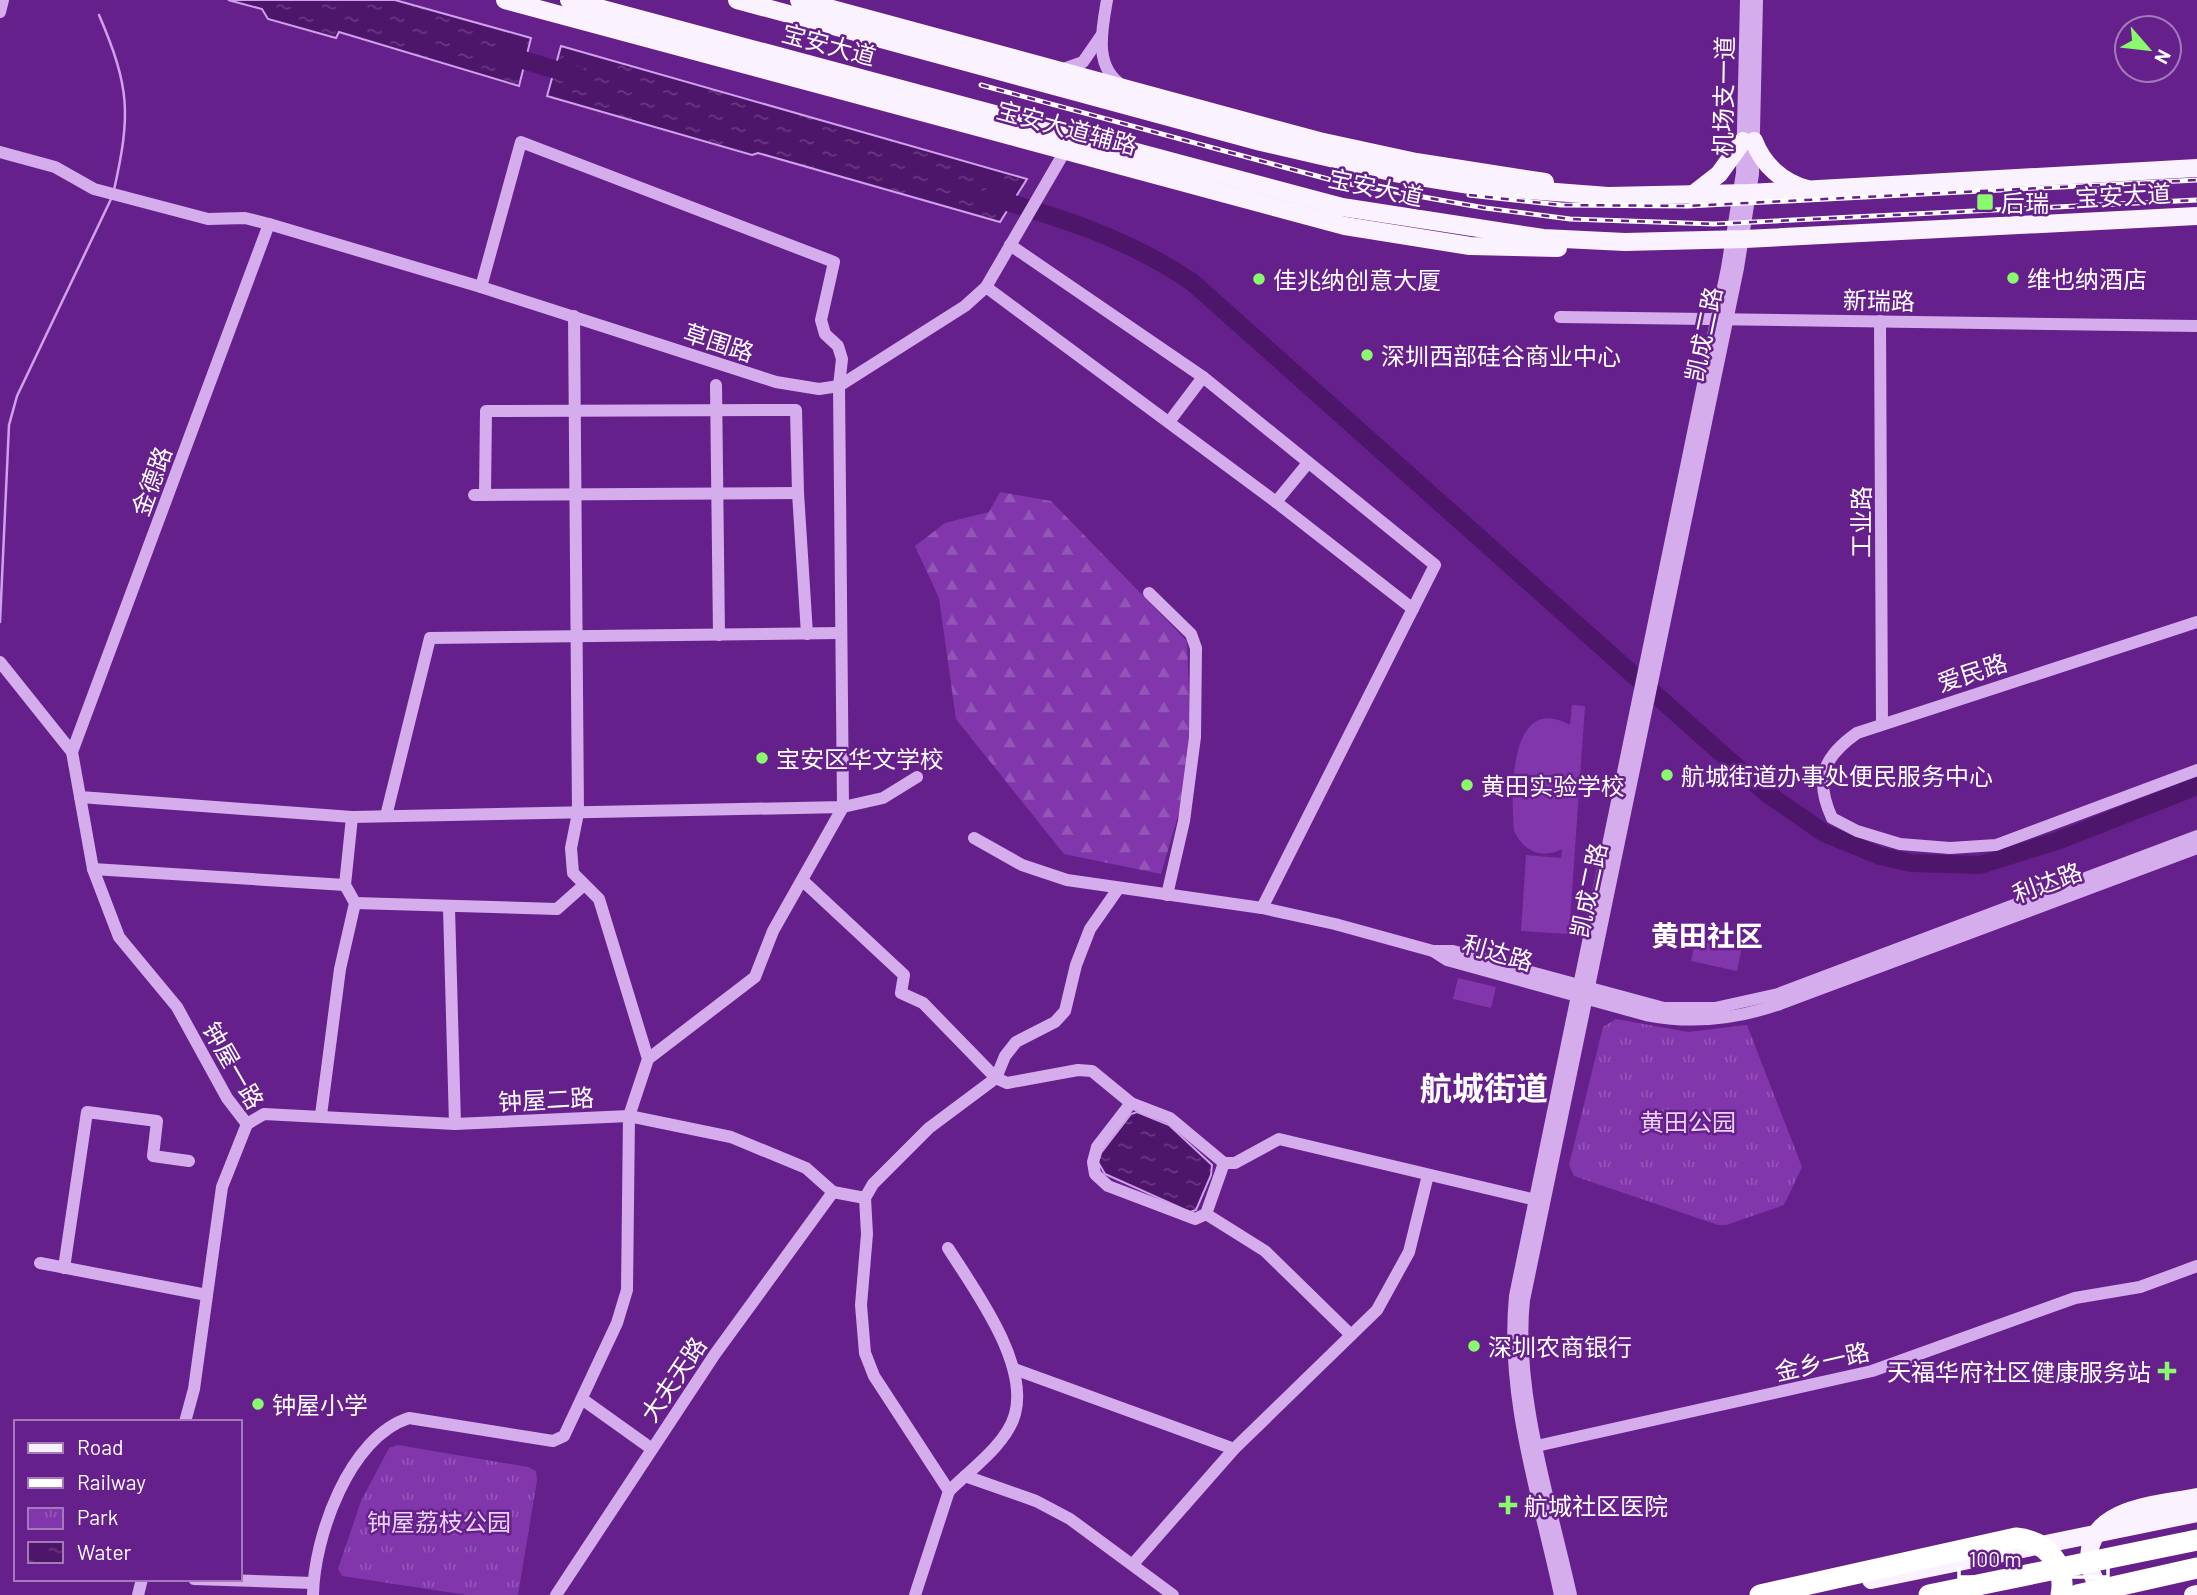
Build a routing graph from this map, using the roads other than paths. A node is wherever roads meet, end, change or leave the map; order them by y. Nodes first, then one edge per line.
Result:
1 (3, 0) edge
2 (505, 0) edge
3 (569, 0) edge
4 (737, 0) edge
5 (799, 0) edge
6 (1107, 0) edge
7 (1746, 0) edge
8 (1757, 0) edge
9 (0, 12) edge
10 (1101, 36) junction
11 (804, 63) junction
12 (1059, 70) junction
13 (1129, 89) junction
14 (915, 111) junction
15 (1749, 141) junction
16 (1065, 151) junction
17 (0, 152) edge
18 (2197, 168) edge
19 (1814, 190) junction
20 (1745, 193) junction
21 (1690, 195) junction
22 (2197, 216) edge
23 (270, 224) junction
24 (1738, 239) junction
25 (1625, 242) junction
26 (1010, 245) junction
27 (481, 287) junction
28 (986, 287) junction
29 (574, 316) junction
30 (1560, 317) dead end
31 (1722, 321) junction
32 (1880, 321) junction
33 (2197, 326) edge
34 (1203, 377) junction
35 (716, 385) dead end
36 (839, 386) junction
37 (575, 411) junction
38 (717, 411) junction
39 (1169, 422) junction
40 (1308, 463) junction
41 (798, 493) junction
42 (575, 494) junction
43 (718, 494) junction
44 (1276, 502) junction
45 (1149, 593) dead end
46 (1413, 609) junction
47 (2197, 622) edge
48 (841, 633) junction
49 (807, 634) junction
50 (719, 635) junction
51 (576, 637) junction
52 (3, 665) edge
53 (1882, 723) junction
54 (72, 752) junction
55 (2197, 770) edge
56 (917, 777) dead end
57 (80, 797) junction
58 (843, 807) junction
59 (578, 813) junction
60 (386, 816) junction
61 (352, 817) junction
62 (2197, 836) edge
63 (974, 838) dead end
64 (2197, 848) edge
65 (93, 869) junction
66 (802, 880) junction
67 (345, 885) junction
68 (584, 885) junction
69 (1118, 888) junction
70 (1167, 895) junction
71 (355, 903) junction
72 (449, 908) junction
73 (1262, 908) junction
74 (1582, 992) junction
75 (648, 1059) junction
76 (996, 1078) junction
77 (1131, 1103) junction
78 (321, 1115) junction
79 (629, 1116) junction
80 (247, 1124) junction
81 (455, 1124) junction
82 (189, 1161) dead end
83 (1224, 1163) junction
84 (1428, 1175) junction
85 (833, 1192) junction
86 (865, 1198) junction
87 (1539, 1201) junction
88 (1206, 1213) junction
89 (948, 1248) dead end
90 (40, 1263) dead end
91 (2197, 1266) edge
92 (64, 1268) junction
93 (207, 1295) junction
94 (1352, 1335) junction
95 (1014, 1369) junction
96 (582, 1399) junction
97 (186, 1420) edge
98 (1533, 1447) junction
99 (652, 1448) junction
100 (1234, 1449) junction
101 (964, 1476) junction
102 (950, 1491) junction
103 (2197, 1497) edge
104 (2197, 1513) edge
105 (2197, 1539) edge
106 (1133, 1564) junction
107 (2197, 1568) edge
108 (218, 1581) edge
109 (313, 1589) edge
110 (1822, 1592) edge
111 (556, 1595) edge
112 (915, 1595) edge
113 (1173, 1595) edge
114 (1560, 1595) edge
115 (1571, 1595) edge
116 (1760, 1595) edge
117 (1799, 1595) edge
118 (1929, 1595) edge
119 (2061, 1595) edge
120 (2077, 1595) edge
121 (2107, 1595) edge

1 - 9 street
2 - 14 main road, 宝安大道辅路
3 - 11 main road, 宝安大道
4 - 21 main road, 宝安大道
5 - 12 main road
6 - 10 street
7 - 15 street, 机场支一道
8 - 15 street, 机场支一道
10 - 12 street
10 - 13 street
11 - 14 main road
11 - 25 main road, 宝安大道
12 - 13 main road
13 - 21 main road
14 - 16 main road, 宝安大道辅路
15 - 19 main road
15 - 20 street, 机场支一道
15 - 21 main road
16 - 25 main road, 宝安大道辅路
16 - 26 street
17 - 23 street, 草围路
18 - 19 main road, 宝安大道
19 - 20 main road, 宝安大道
20 - 21 main road, 宝安大道
20 - 24 street, 凯成二路
22 - 24 main road, 宝安大道
23 - 27 street, 草围路
23 - 54 street, 金德路
24 - 25 main road, 宝安大道
24 - 31 street, 凯成二路
26 - 28 street
26 - 34 street
27 - 29 street, 草围路
27 - 36 street
28 - 36 street
28 - 39 street
29 - 36 street, 草围路
29 - 37 street
30 - 31 street, 新瑞路
31 - 32 street, 新瑞路
31 - 74 street, 凯成二路
32 - 33 street, 新瑞路
32 - 53 street, 工业路
34 - 39 street
34 - 40 street
35 - 38 street
36 - 48 street
37 - 38 street
37 - 42 street
37 - 42 street
38 - 41 street
38 - 43 street
39 - 44 street
40 - 44 street
40 - 46 street
41 - 43 street
41 - 49 street
42 - 43 street
42 - 51 street
43 - 50 street
44 - 46 street
45 - 70 street
46 - 73 street
47 - 53 street, 爱民路
48 - 49 street
48 - 58 street
49 - 50 street
50 - 51 street
51 - 59 street
51 - 60 street
52 - 54 street
53 - 55 street, 爱民路
54 - 57 street, 钟屋一路
56 - 58 street
57 - 61 street
57 - 65 street, 钟屋一路
58 - 59 street
58 - 66 street
59 - 60 street
59 - 68 street
60 - 61 street
61 - 67 street
62 - 74 street, 利达路
63 - 69 street, 利达路
64 - 74 street, 利达路
65 - 67 street
65 - 80 street, 钟屋一路
66 - 75 street
66 - 76 street
67 - 71 street
68 - 72 street
68 - 75 street
69 - 70 street, 利达路
69 - 76 street
70 - 73 street, 利达路
71 - 72 street
71 - 78 street
72 - 81 street
73 - 74 street, 利达路
74 - 87 street, 凯成二路
75 - 79 street
76 - 77 street
76 - 86 street
77 - 83 street
77 - 88 street
78 - 80 street, 钟屋二路
78 - 81 street, 钟屋二路
79 - 81 street, 钟屋二路
79 - 85 street, 钟屋二路
79 - 96 street
80 - 93 street, 钟屋一路
82 - 92 street
83 - 84 street
83 - 88 street
84 - 87 street
84 - 94 street
85 - 86 street
85 - 99 street, 大夫天路
86 - 102 street
87 - 98 street, 凯成二路
88 - 94 street
89 - 95 street
90 - 92 street
91 - 98 street, 金乡一路
92 - 93 street
93 - 97 street, 钟屋一路
94 - 100 street
95 - 100 street
95 - 101 street
96 - 99 street
96 - 109 street
98 - 114 street, 凯成二路
98 - 115 street, 凯成二路
99 - 111 street, 大夫天路
100 - 106 street
101 - 102 street
101 - 106 street
102 - 112 street
103 - 121 main road
104 - 110 main road
105 - 118 highway
106 - 113 street
107 - 120 highway
108 - 109 street
110 - 117 main road
116 - 119 highway

